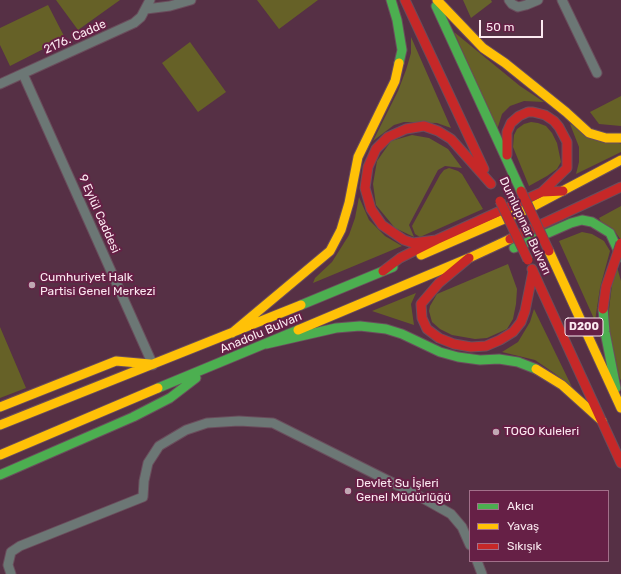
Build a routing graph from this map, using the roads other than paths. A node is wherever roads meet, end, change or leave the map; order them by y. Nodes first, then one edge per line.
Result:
1 (190, 0) edge
2 (391, 0) edge
3 (405, 0) edge
4 (433, 0) edge
5 (437, 0) edge
6 (509, 0) edge
7 (538, 0) edge
8 (562, 0) edge
9 (148, 4) edge
10 (597, 73) dead end
11 (23, 74) junction
12 (0, 84) edge
13 (621, 138) edge
14 (506, 159) junction
15 (621, 160) edge
16 (621, 187) edge
17 (563, 191) junction
18 (542, 192) junction
19 (496, 193) junction
20 (590, 202) junction
21 (582, 220) junction
22 (436, 240) junction
23 (621, 243) edge
24 (487, 250) junction
25 (621, 257) edge
26 (469, 258) junction
27 (383, 271) junction
28 (533, 272) junction
29 (232, 334) junction
30 (266, 344) junction
31 (153, 365) junction
32 (211, 366) junction
33 (620, 406) edge
34 (0, 407) edge
35 (602, 421) junction
36 (0, 425) edge
37 (0, 455) edge
38 (621, 463) edge
39 (0, 475) edge
40 (469, 543) edge
41 (477, 562) edge
42 (11, 574) edge
43 (482, 574) edge

1 - 9 street
2 - 29 main road
3 - 19 main road, Dumlupınar Bulvarı
4 - 14 main road, Dumlupınar Bulvarı
5 - 13 main road
6 - 7 street
8 - 10 street
9 - 11 street, 2176. Cadde
11 - 12 street, 2176. Cadde
11 - 31 street, 9 Eylül Caddesi
14 - 18 main road
14 - 33 main road, Dumlupınar Bulvarı / D200, bridge
15 - 17 main road, Anadolu Bulvarı
16 - 20 main road, Anadolu Bulvarı
17 - 18 main road
17 - 27 main road, Anadolu Bulvarı
18 - 22 main road
19 - 22 main road
19 - 28 main road, Dumlupınar Bulvarı, bridge
20 - 21 main road
20 - 24 main road, Anadolu Bulvarı
21 - 24 main road
21 - 25 main road
22 - 27 main road
23 - 33 main road, bridge
24 - 26 main road, Anadolu Bulvarı
26 - 28 main road
26 - 30 main road, Anadolu Bulvarı
27 - 29 main road, Anadolu Bulvarı
28 - 35 main road, Dumlupınar Bulvarı / D200
29 - 31 main road, Anadolu Bulvarı
30 - 32 main road, Anadolu Bulvarı
30 - 35 main road
31 - 34 main road
31 - 36 main road, Anadolu Bulvarı
32 - 37 main road, Anadolu Bulvarı
32 - 39 main road
35 - 38 main road, Dumlupınar Bulvarı / D200
40 - 42 street
41 - 43 street

